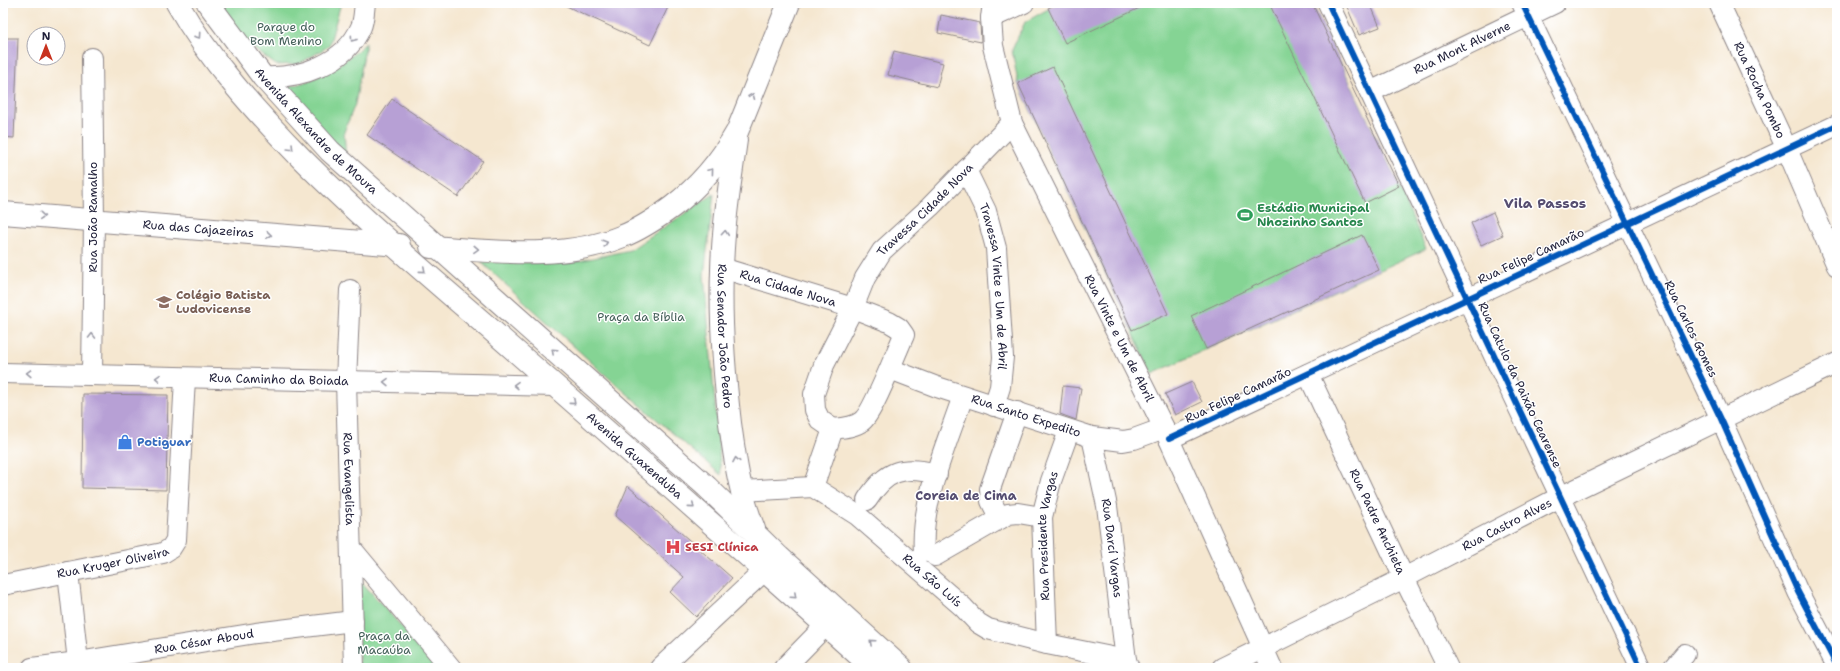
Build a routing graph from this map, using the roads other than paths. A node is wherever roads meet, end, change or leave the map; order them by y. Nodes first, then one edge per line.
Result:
1 (177, 3) edge
2 (208, 3) edge
3 (365, 3) edge
4 (789, 3) edge
5 (1024, 3) edge
6 (1328, 3) edge
7 (1555, 3) edge
8 (1719, 3) edge
9 (1525, 10) edge
10 (992, 11) edge
11 (92, 58) dead end
12 (263, 77) junction
13 (1370, 92) junction
14 (1012, 122) junction
15 (1837, 125) edge
16 (737, 132) junction
17 (1786, 148) junction
18 (966, 170) junction
19 (393, 208) junction
20 (3, 213) edge
21 (94, 220) junction
22 (1628, 222) junction
23 (393, 245) junction
24 (437, 247) junction
25 (1837, 266) edge
26 (722, 268) junction
27 (350, 290) dead end
28 (1467, 298) junction
29 (854, 308) junction
30 (1837, 363) edge
31 (890, 369) junction
32 (3, 373) edge
33 (1308, 374) junction
34 (92, 375) junction
35 (185, 379) junction
36 (346, 381) junction
37 (555, 386) junction
38 (963, 396) junction
39 (994, 406) junction
40 (1017, 412) junction
41 (1721, 419) junction
42 (833, 429) junction
43 (1069, 431) junction
44 (1167, 433) junction
45 (1092, 437) junction
46 (936, 474) junction
47 (707, 487) junction
48 (814, 487) junction
49 (741, 491) junction
50 (1560, 497) junction
51 (867, 500) dead end
52 (1042, 517) junction
53 (1000, 519) junction
54 (758, 538) junction
55 (352, 548) junction
56 (772, 564) junction
57 (68, 572) junction
58 (1404, 578) junction
59 (3, 585) edge
60 (353, 621) junction
61 (826, 625) junction
62 (1047, 644) junction
63 (1263, 648) junction
64 (78, 662) junction
65 (1127, 664) edge
66 (667, 666) edge
67 (1837, 666) edge
68 (32, 668) edge
69 (354, 668) edge
70 (450, 668) edge
71 (784, 668) edge
72 (873, 668) edge
73 (901, 668) edge
74 (1222, 668) edge
75 (1272, 668) edge
76 (1448, 668) edge
77 (1641, 668) edge

1 -> 23 main road
2 - 12 main road, Avenida Alexandre de Moura
3 -> 12 street
16 -> 4 main road, Rua Senador João Pedro
5 - 10 street
6 - 13 street, Rua Catulo da Paixão Cearense
7 - 9 street, Rua Mont Alverne
8 - 17 street, Rua Rocha Pombo
9 - 13 street, Rua Mont Alverne
9 - 22 street, Rua Carlos Gomes
10 - 14 street, Rua Vinte e Um de Abril
11 - 21 street, Rua João Ramalho
12 - 19 main road, Avenida Alexandre de Moura
13 - 28 street, Rua Catulo da Paixão Cearense
14 - 18 street, Travessa Cidade Nova
14 - 44 street, Rua Vinte e Um de Abril
15 - 17 street, Rua Felipe Camarão
24 -> 16 main road, Rua Senador João Pedro
26 -> 16 main road, Rua Senador João Pedro
17 - 22 street, Rua Felipe Camarão
17 - 25 street, Rua Rocha Pombo
18 - 29 street, Travessa Cidade Nova
18 - 39 street, Travessa Vinte e Um de Abril
19 - 23 main road
19 - 24 main road, Avenida Alexandre de Moura
20 -> 21 main road, Rua das Cajazeiras
21 -> 23 main road, Rua das Cajazeiras
34 -> 21 street, Rua João Ramalho
22 - 28 street, Rua Felipe Camarão
22 - 41 street, Rua Carlos Gomes
23 - 24 main road, Rua Senador João Pedro
23 -> 37 main road, Avenida Guaxenduba
47 -> 24 main road, Avenida Guaxenduba
26 - 29 street, Rua Cidade Nova
49 -> 26 main road, Rua Senador João Pedro
27 - 36 street, Rua Evangelista
28 - 33 street, Rua Felipe Camarão
28 - 50 street, Rua Catulo da Paixão Cearense
29 - 31 street, Rua Cidade Nova
29 - 42 street, Rua Cidade Nova
30 - 41 street, Rua Castro Alves
31 - 38 street, Rua Santo Expedito
31 - 42 street, Rua Cidade Nova
34 -> 32 street, Rua Caminho da Boiada
33 - 44 street, Rua Felipe Camarão
33 - 58 street, Rua Padre Anchieta
35 -> 34 street, Rua Caminho da Boiada
35 - 36 street, Rua Caminho da Boiada
35 - 57 street, Rua Kruger Oliveira
37 -> 36 street, Rua Caminho da Boiada
36 - 55 street, Rua Evangelista
37 - 47 main road
37 -> 56 main road, Avenida Guaxenduba
38 - 39 street, Rua Santo Expedito
38 - 46 street
39 - 40 street, Rua Santo Expedito
40 - 43 street, Rua Santo Expedito
40 - 53 street
41 - 50 street, Rua Castro Alves
41 - 67 street, Rua Carlos Gomes
42 - 48 street
43 - 45 street, Rua Santo Expedito
43 - 52 street, Rua Presidente Vargas
44 - 45 street, Rua Santo Expedito
44 - 63 street, Rua Vinte e Um de Abril
45 - 65 street, Rua Darcí Vargas
46 - 51 street
46 - 53 street
47 - 54 main road, Avenida Guaxenduba
48 - 49 street
48 - 62 street, Rua São Luís
49 - 54 main road, Rua Senador João Pedro
50 - 58 street, Rua Castro Alves
50 - 77 street, Rua Catulo da Paixão Cearense
52 - 53 street
52 - 62 street, Rua Presidente Vargas
54 - 56 main road, Avenida Guaxenduba
55 - 60 street, Rua Evangelista
55 - 70 street
56 -> 61 main road, Avenida Guaxenduba
56 - 66 street
73 -> 56 main road, Avenida Guaxenduba
57 - 59 street, Rua Kruger Oliveira
57 - 64 street
58 - 63 street, Rua Castro Alves
58 - 76 street, Rua Padre Anchieta
60 - 64 street, Rua César Aboud
60 - 69 street, Rua Evangelista
61 - 71 street
61 - 72 main road, Avenida Guaxenduba
62 - 65 street, Rua São Luís
63 - 74 street, Rua Castro Alves
63 - 75 street, Rua Vinte e Um de Abril
64 - 68 street, Rua César Aboud

